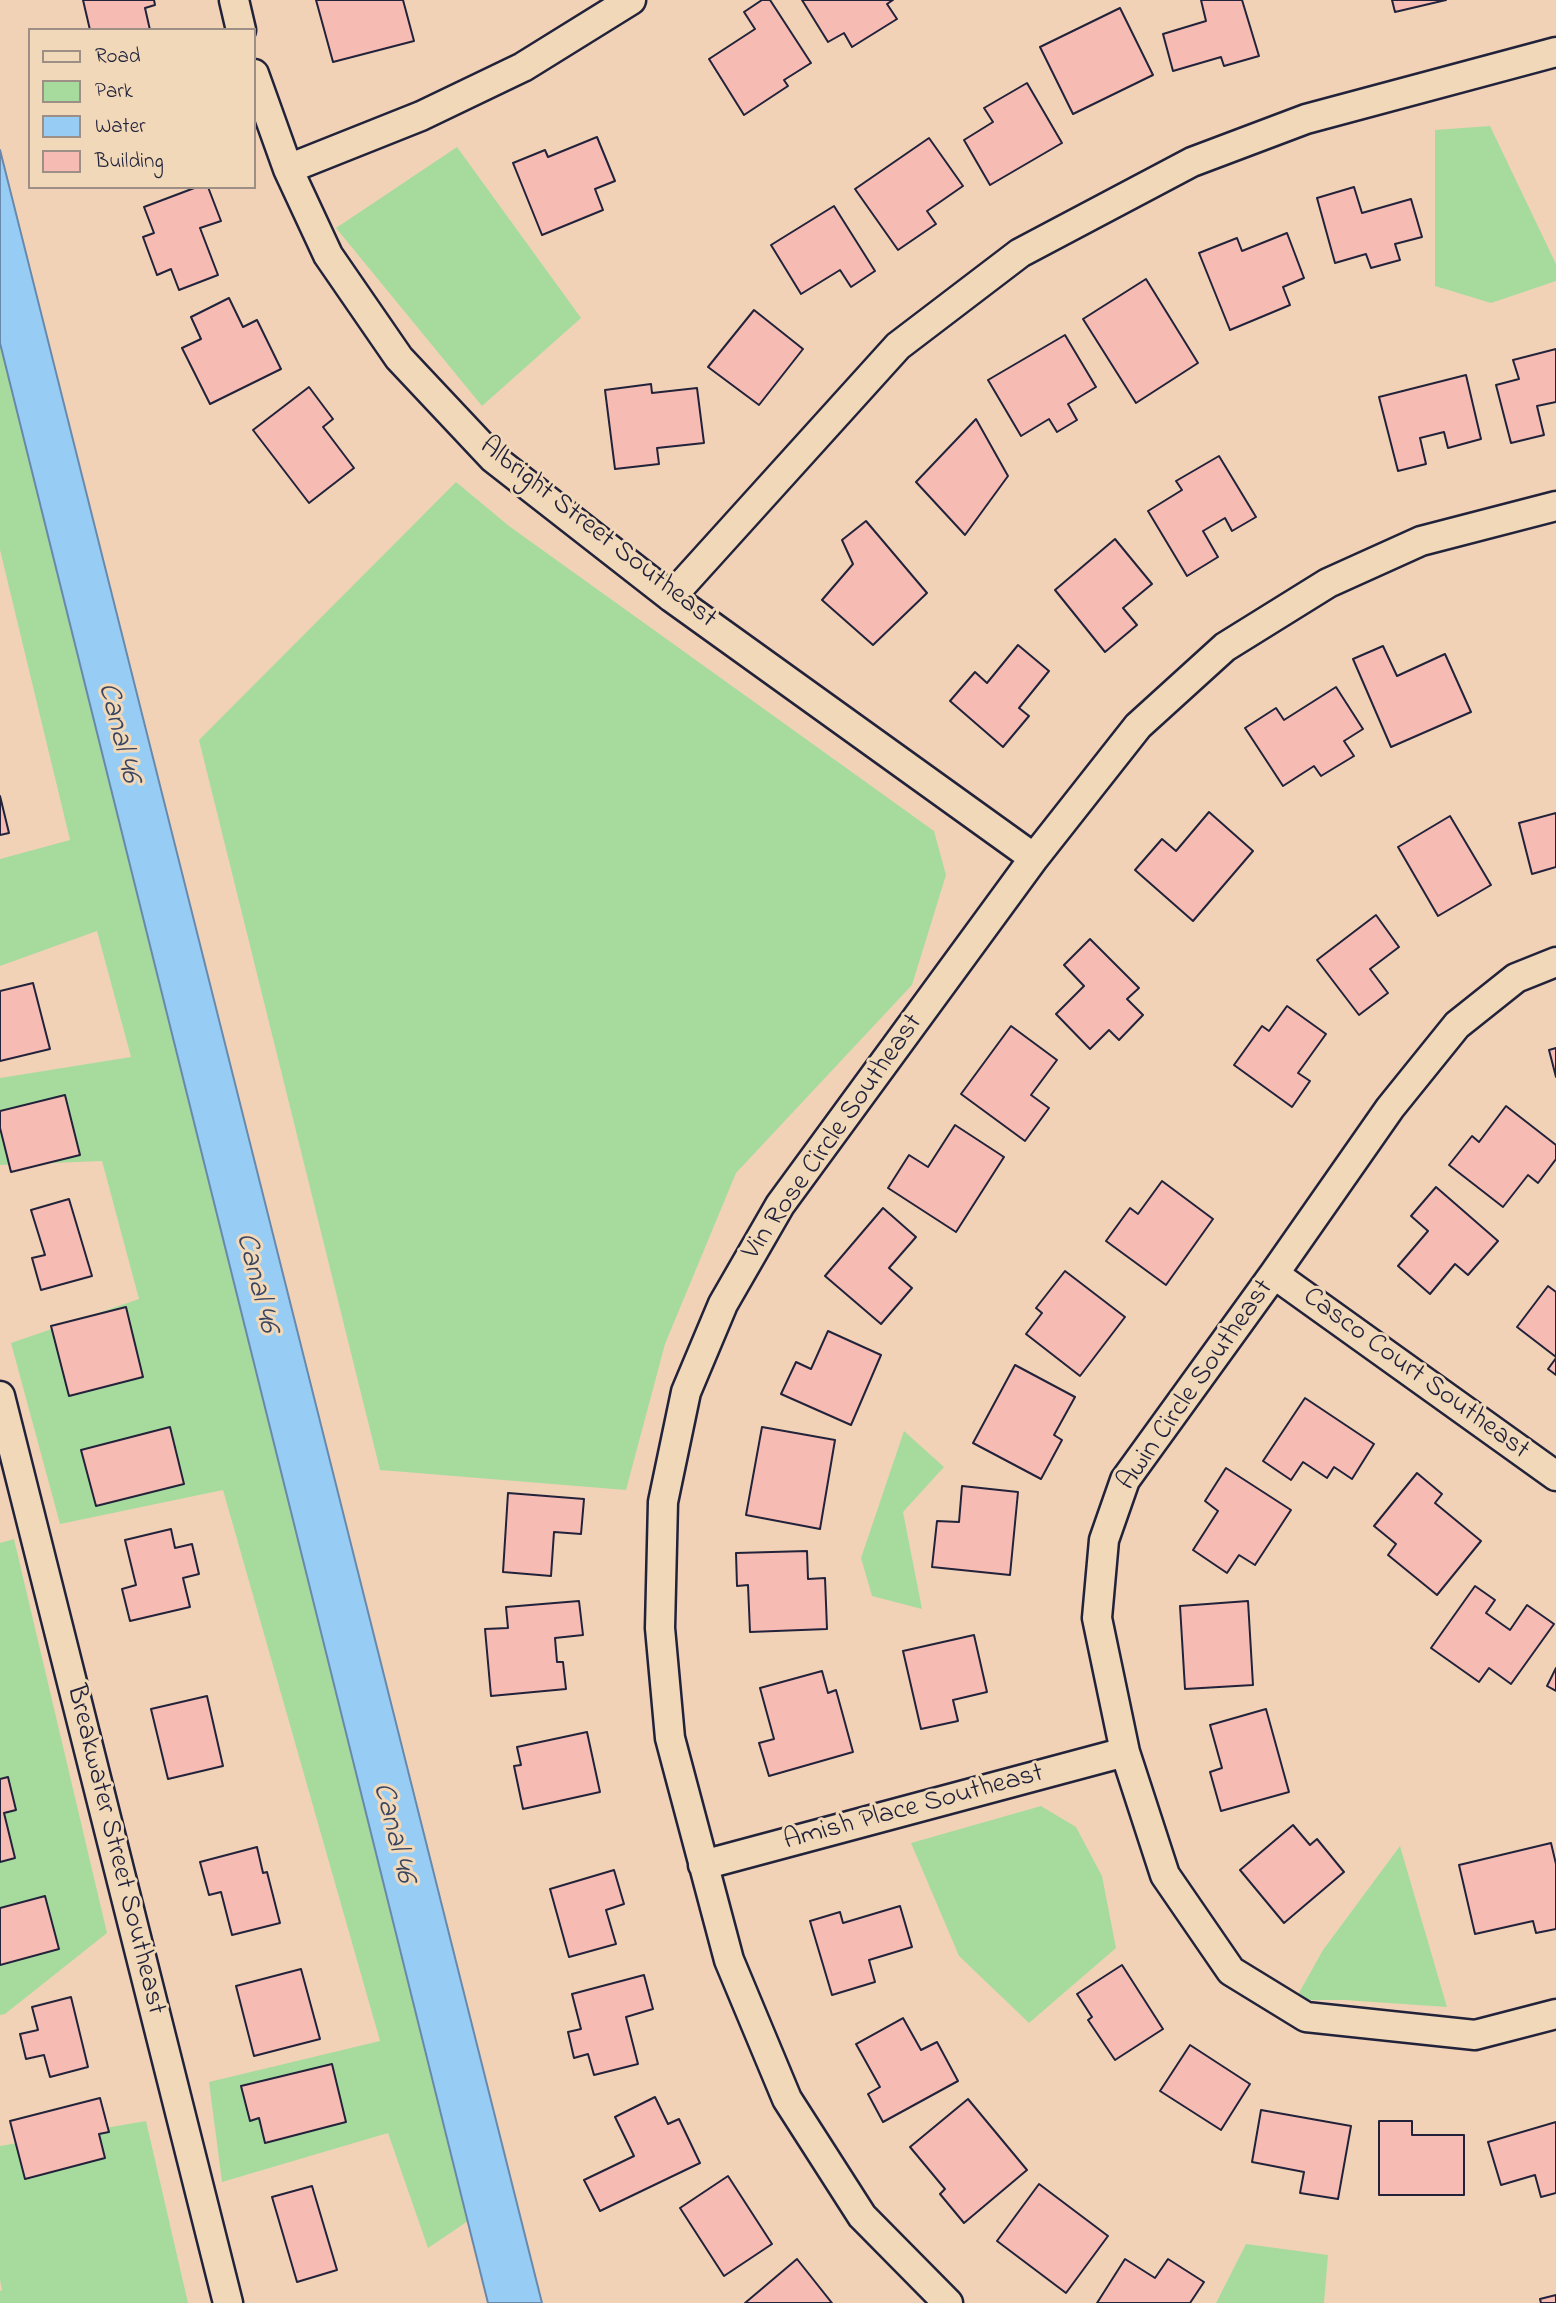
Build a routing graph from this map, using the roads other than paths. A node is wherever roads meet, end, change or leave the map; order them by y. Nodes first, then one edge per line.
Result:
1 (234, 0) edge
2 (631, 0) edge
3 (241, 28) edge
4 (1556, 52) edge
5 (256, 80) edge
6 (288, 169) junction
7 (1556, 506) edge
8 (671, 597) junction
9 (1034, 858) junction
10 (1556, 962) edge
11 (1274, 1274) junction
12 (0, 1396) edge
13 (1556, 1476) edge
14 (1125, 1752) junction
15 (703, 1865) junction
16 (1556, 2014) edge
17 (228, 2303) edge
18 (948, 2303) edge

1 - 3 street
2 - 6 street
4 - 8 street
5 - 6 street, Albright Street Southeast
6 - 8 street, Albright Street Southeast
7 - 9 street, Vin Rose Circle Southeast
8 - 9 street, Albright Street Southeast
9 - 15 street, Vin Rose Circle Southeast
10 - 11 street, Awin Circle Southeast
11 - 13 street, Casco Court Southeast
11 - 14 street, Awin Circle Southeast
12 - 17 street, Breakwater Street Southeast
14 - 15 street, Amish Place Southeast
14 - 16 street, Awin Circle Southeast
15 - 18 street, Vin Rose Circle Southeast

